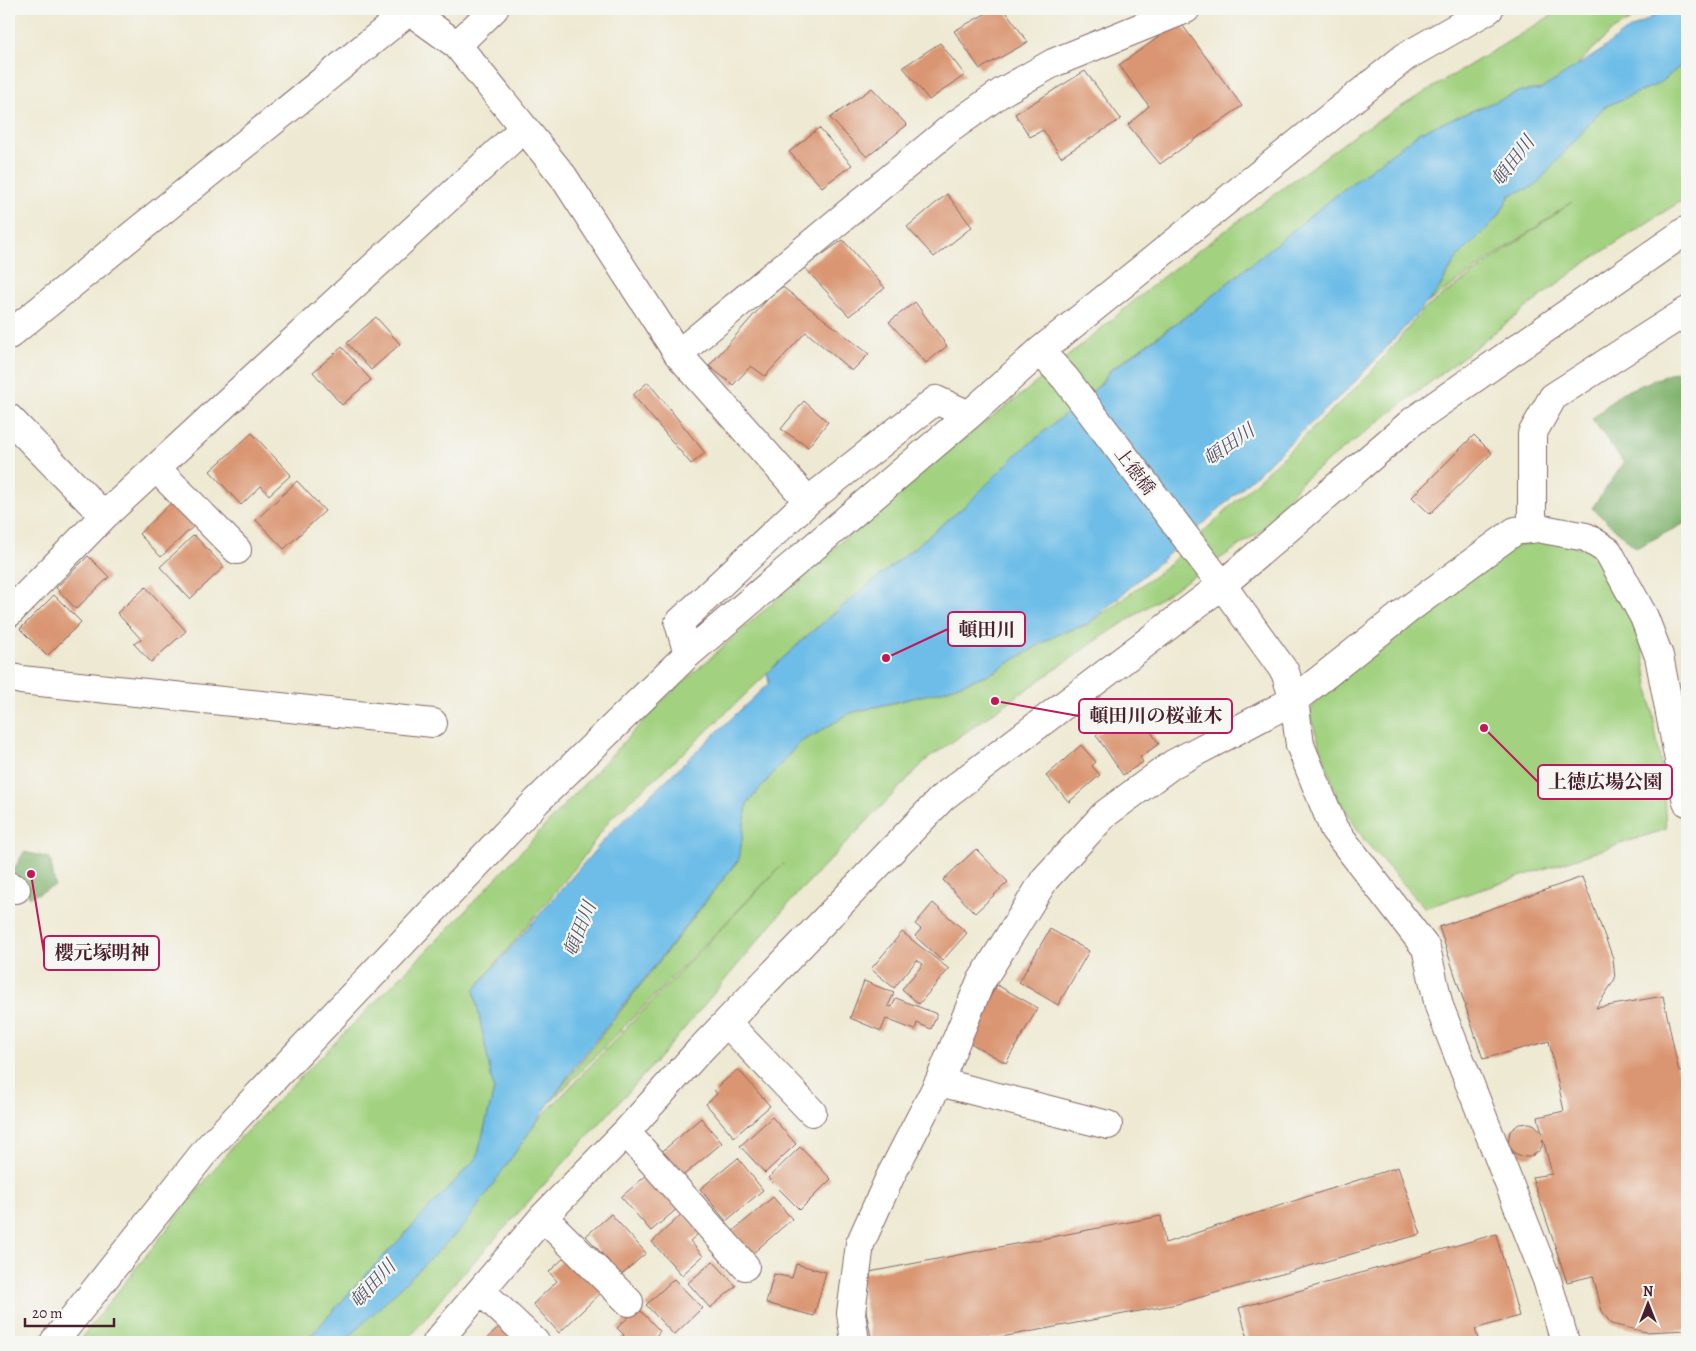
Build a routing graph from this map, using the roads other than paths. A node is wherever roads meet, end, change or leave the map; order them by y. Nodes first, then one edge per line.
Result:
1 (494, 9) edge
2 (1186, 9) edge
3 (1489, 9) edge
4 (408, 10) edge
5 (457, 45) junction
6 (524, 128) junction
7 (1687, 230) edge
8 (1687, 311) edge
9 (9, 335) edge
10 (1040, 351) junction
11 (678, 354) junction
12 (969, 415) junction
13 (9, 418) edge
14 (156, 468) junction
15 (808, 501) junction
16 (104, 516) junction
17 (1532, 528) junction
18 (237, 550) dead end
19 (1222, 586) junction
20 (9, 613) edge
21 (688, 654) junction
22 (9, 678) edge
23 (1294, 700) junction
24 (433, 723) dead end
25 (1687, 802) edge
26 (727, 1023) junction
27 (939, 1082) junction
28 (812, 1112) dead end
29 (1108, 1125) dead end
30 (626, 1132) junction
31 (543, 1217) junction
32 (745, 1266) dead end
33 (481, 1291) junction
34 (629, 1302) dead end
35 (54, 1342) edge
36 (437, 1342) edge
37 (535, 1342) edge
38 (854, 1342) edge
39 (1565, 1342) edge

1 - 5 street
2 - 11 street
3 - 10 street
4 - 5 street
4 - 9 street
5 - 6 street
6 - 11 street
6 - 14 street
7 - 19 street
8 - 17 street
10 - 12 street
10 - 19 street, 上徳橋
11 - 15 street
12 - 15 street
12 - 21 street
13 - 16 street
14 - 16 street
14 - 18 street
15 - 21 street
16 - 20 street
17 - 23 street
17 - 25 street
19 - 23 street, 上徳橋
19 - 26 street
21 - 35 street
22 - 24 street
23 - 27 street
23 - 39 street, 上徳橋
26 - 28 street
26 - 30 street
27 - 29 street
27 - 38 street
30 - 31 street
30 - 32 street
31 - 33 street
31 - 34 street
33 - 36 street
33 - 37 street

